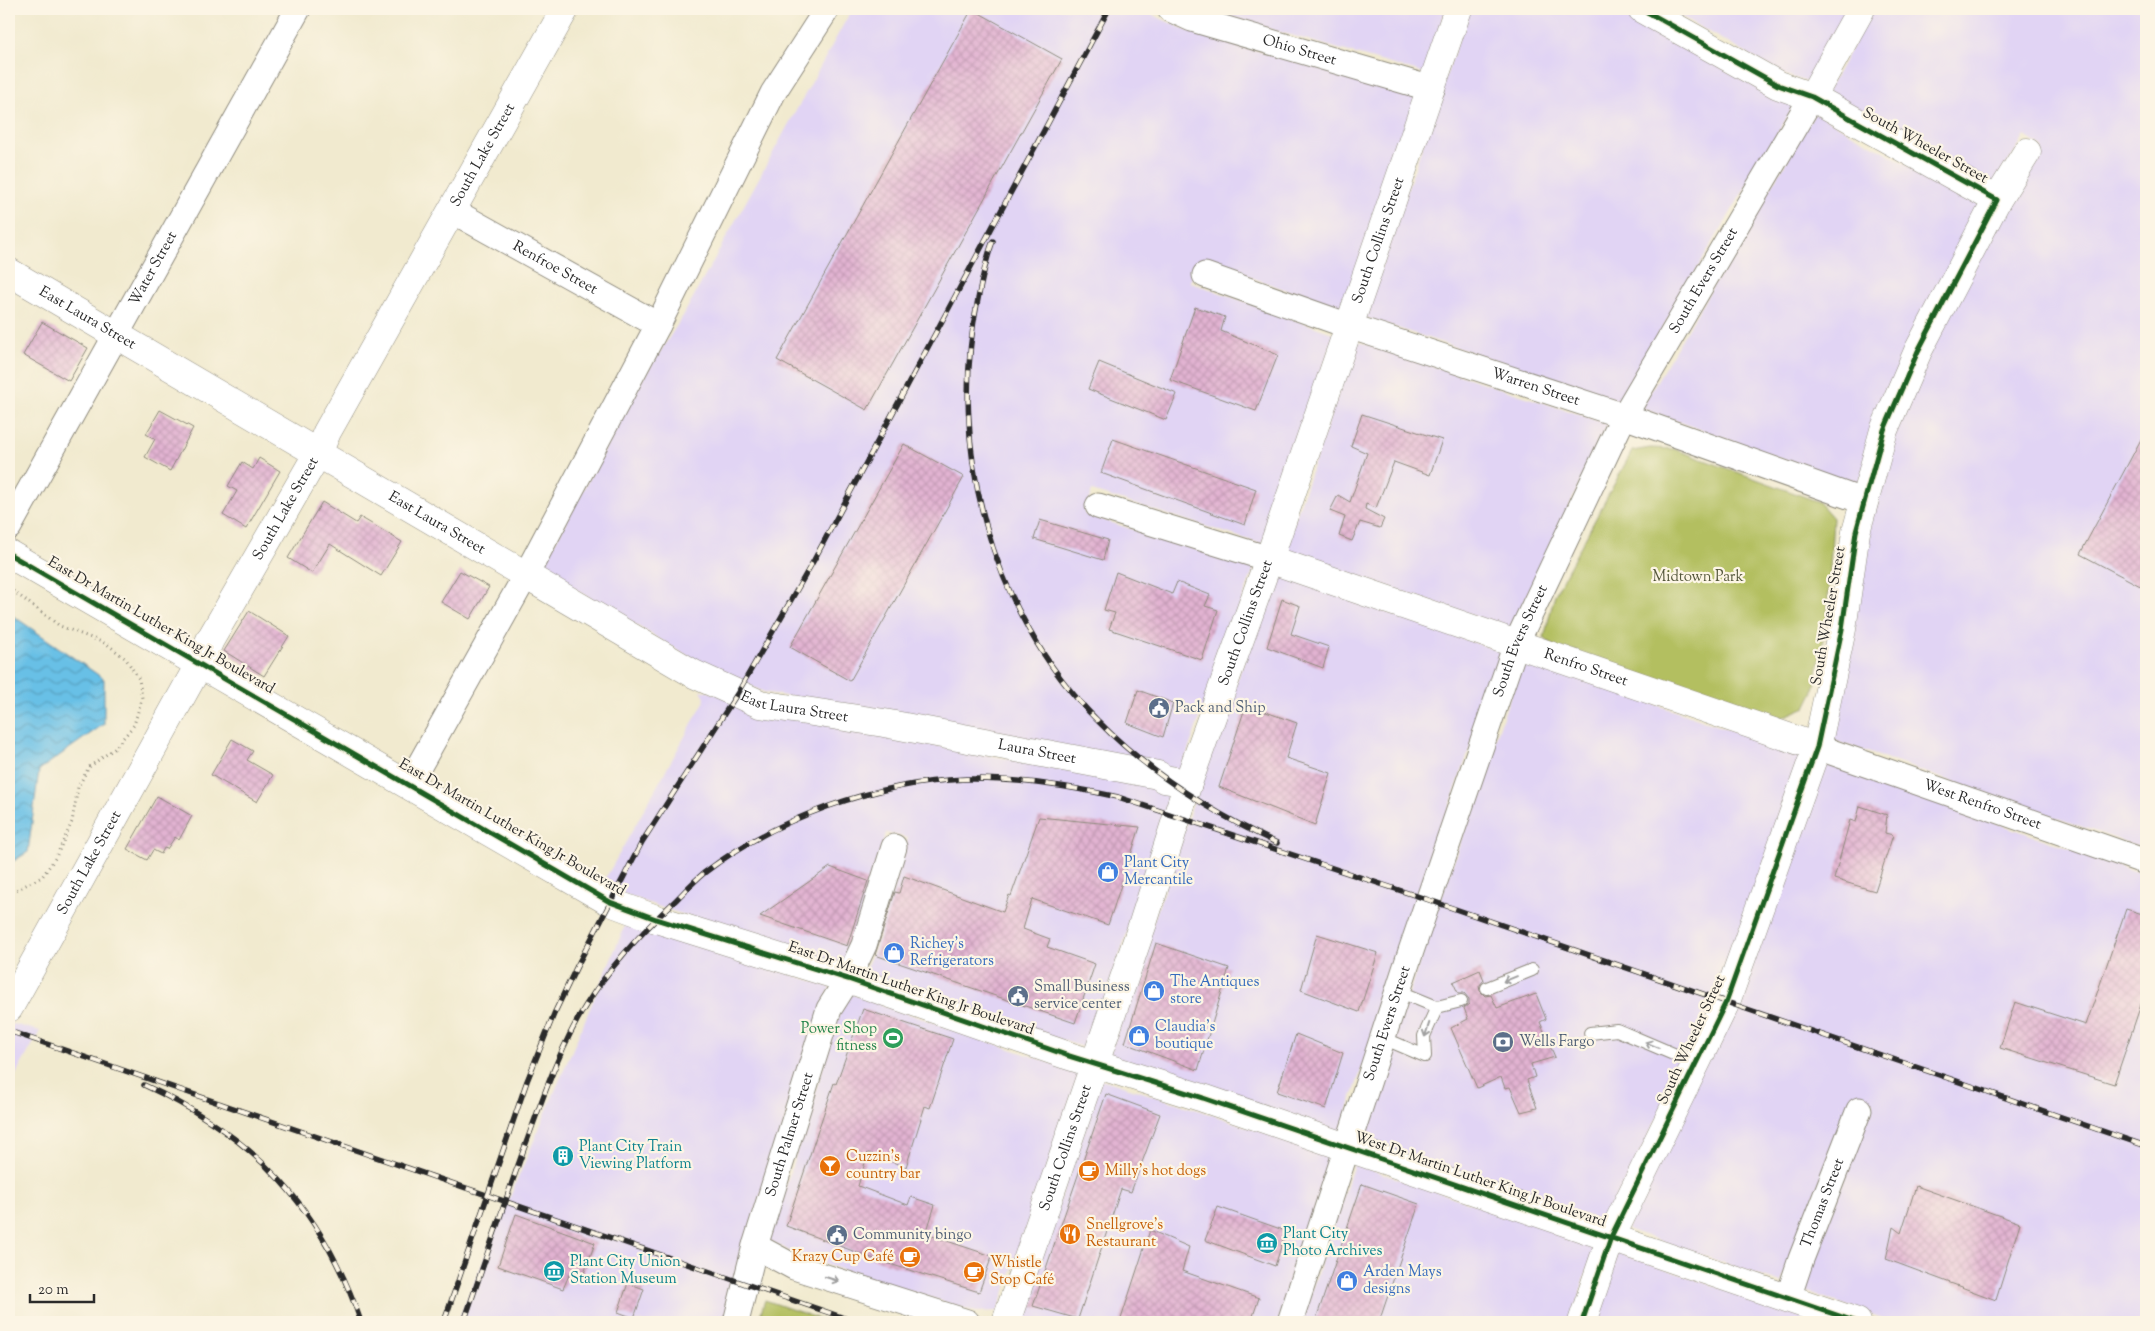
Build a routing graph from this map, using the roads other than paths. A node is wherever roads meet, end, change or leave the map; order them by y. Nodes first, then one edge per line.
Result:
1 (298, 9) edge
2 (564, 9) edge
3 (826, 9) edge
4 (1170, 9) edge
5 (1458, 9) edge
6 (1642, 9) edge
7 (1861, 9) edge
8 (1432, 89) junction
9 (1812, 97) junction
10 (2027, 152) dead end
11 (1998, 200) junction
12 (452, 210) junction
13 (9, 272) edge
14 (1205, 275) dead end
15 (658, 325) junction
16 (1350, 326) junction
17 (117, 336) junction
18 (1624, 416) junction
19 (318, 453) junction
20 (1865, 502) junction
21 (1098, 506) dead end
22 (9, 527) edge
23 (9, 554) edge
24 (1269, 559) junction
25 (526, 575) junction
26 (1516, 644) junction
27 (200, 663) junction
28 (884, 723) joint
29 (1817, 747) junction
30 (409, 784) junction
31 (1188, 784) junction
32 (894, 847) dead end
33 (2146, 862) edge
34 (1532, 970) dead end
35 (848, 979) junction
36 (1487, 988) dead end
37 (1398, 991) junction
38 (1461, 1001) dead end
39 (1437, 1006) junction
40 (9, 1008) edge
41 (1590, 1033) dead end
42 (1383, 1038) junction
43 (1094, 1064) junction
44 (1697, 1064) junction
45 (1859, 1110) dead end
46 (1347, 1148) junction
47 (1611, 1237) junction
48 (755, 1246) junction
49 (1788, 1298) junction
50 (736, 1322) edge
51 (968, 1322) edge
52 (1006, 1322) edge
53 (1290, 1322) edge
54 (1582, 1322) edge
55 (1856, 1322) edge

1 - 17 street, Water Street
2 - 12 street, South Lake Street
3 - 15 street
4 - 8 street, Ohio Street
5 - 8 street, South Collins Street
6 - 9 street, South Wheeler Street
7 - 9 street, South Evers Street
8 - 16 street, South Collins Street
9 - 11 street, South Wheeler Street
9 - 18 street, South Evers Street
10 - 11 street
11 - 20 street, South Wheeler Street
12 - 15 street, Renfroe Street
12 - 19 street, South Lake Street
13 - 17 street, East Laura Street
14 - 16 street, Warren Street
15 - 25 street
16 - 18 street, Warren Street
16 - 24 street, South Collins Street
17 - 19 street, East Laura Street
17 - 22 street, Water Street
18 - 20 street, Warren Street
18 - 26 street, South Evers Street
19 - 25 street, East Laura Street
19 - 27 street, South Lake Street
20 - 29 street, South Wheeler Street
21 - 24 street
23 - 27 street, East Dr Martin Luther King Jr Boulevard
24 - 26 street, Renfro Street
24 - 31 street, South Collins Street
25 - 28 street, East Laura Street
25 - 30 street
26 - 29 street, Renfro Street
26 - 37 street, South Evers Street
27 - 30 street, East Dr Martin Luther King Jr Boulevard
27 - 40 street, South Lake Street
28 - 31 street, Laura Street
29 - 33 street, West Renfro Street
29 - 44 street, South Wheeler Street
30 - 35 street, East Dr Martin Luther King Jr Boulevard
31 - 43 street, South Collins Street
32 - 35 street, South Palmer Street
34 -> 36 lane
35 - 43 street, East Dr Martin Luther King Jr Boulevard
35 - 48 street, South Palmer Street
37 - 39 lane
37 - 42 street, South Evers Street
38 - 39 lane
39 -> 42 lane
44 -> 41 lane
42 - 46 street, South Evers Street
43 - 46 street, West Dr Martin Luther King Jr Boulevard
43 - 52 street, South Collins Street
44 - 47 street, South Wheeler Street
45 - 49 street, Thomas Street
46 - 47 street, West Dr Martin Luther King Jr Boulevard
46 - 53 street, South Evers Street
47 - 49 street, West Dr Martin Luther King Jr Boulevard
47 - 54 street, South Wheeler Street
48 - 50 street, South Palmer Street
48 -> 51 street
49 - 55 street, West Dr Martin Luther King Jr Boulevard

